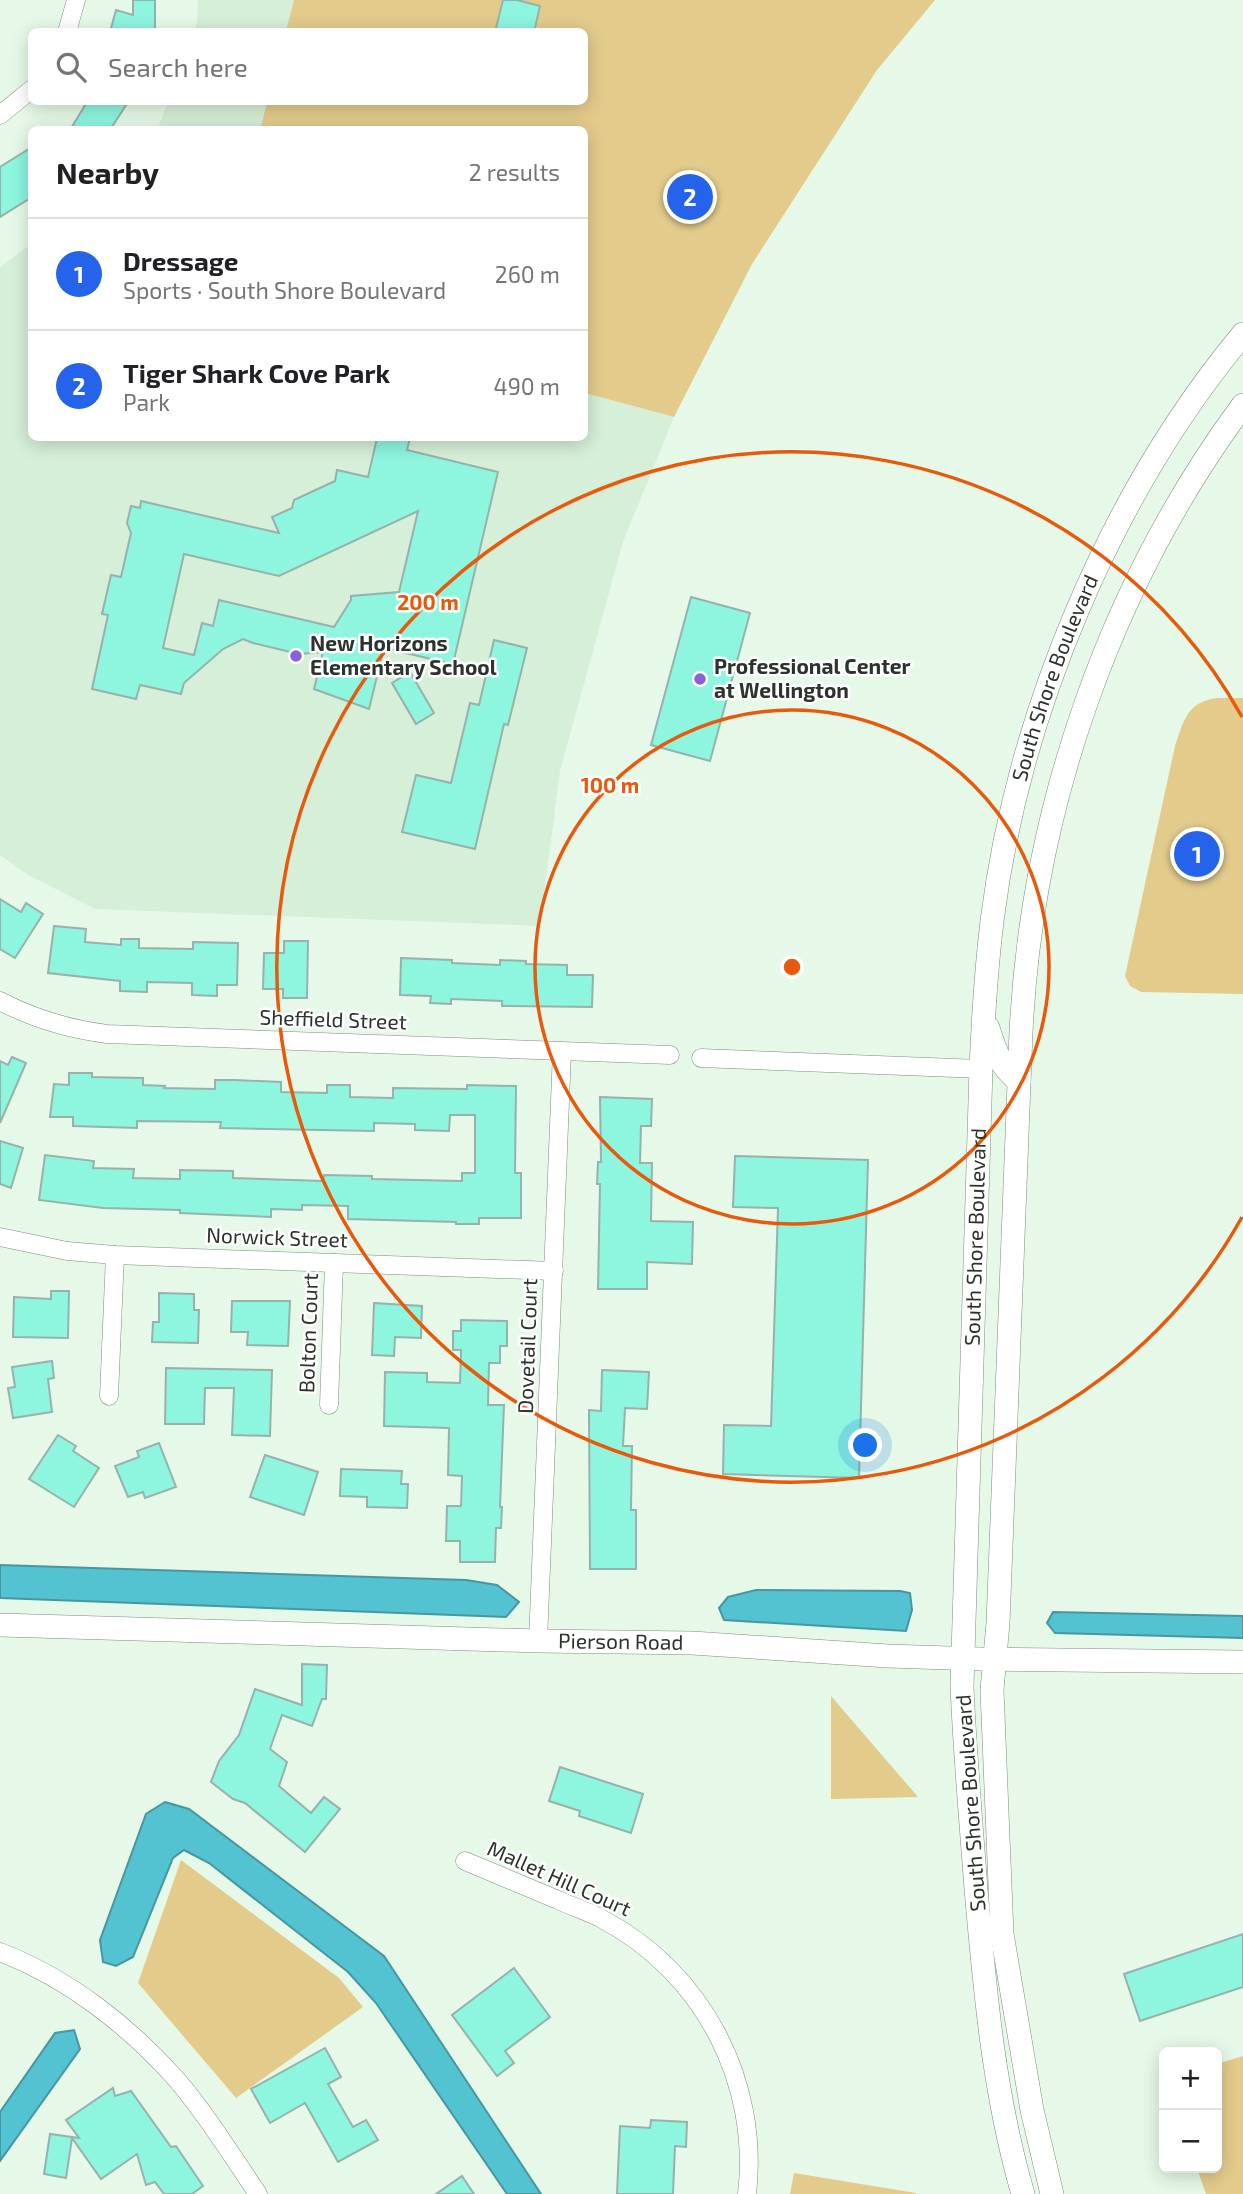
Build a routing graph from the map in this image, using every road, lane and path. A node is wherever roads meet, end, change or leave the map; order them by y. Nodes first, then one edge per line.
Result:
1 (76, 0) edge
2 (68, 28) edge
3 (28, 92) edge
4 (0, 115) edge
5 (1243, 334) edge
6 (1243, 405) edge
7 (0, 1002) edge
8 (984, 1015) junction
9 (562, 1052) junction
10 (670, 1055) dead end
11 (701, 1058) dead end
12 (981, 1069) junction
13 (1019, 1081) junction
14 (1017, 1124) junction
15 (0, 1237) edge
16 (115, 1255) junction
17 (334, 1263) junction
18 (554, 1271) junction
19 (109, 1396) dead end
20 (329, 1405) dead end
21 (0, 1625) edge
22 (538, 1641) junction
23 (964, 1659) junction
24 (995, 1659) junction
25 (1243, 1662) edge
26 (465, 1861) dead end
27 (0, 1952) edge
28 (258, 2194) edge
29 (747, 2194) edge
30 (1023, 2194) edge
31 (1052, 2194) edge

1 - 2 street
3 - 4 street
5 - 8 street, South Shore Boulevard
6 - 13 street, South Shore Boulevard
7 - 9 street, Sheffield Street
8 - 12 street, South Shore Boulevard
8 - 13 street
9 - 10 street, Sheffield Street
9 - 18 street, Dovetail Court
11 - 12 street
12 - 14 street
12 - 23 street, South Shore Boulevard
13 - 14 street, South Shore Boulevard
14 - 24 street, South Shore Boulevard
15 - 16 street, Norwick Street
16 - 17 street, Norwick Street
16 - 19 street
17 - 18 street, Norwick Street
17 - 20 street, Bolton Court
18 - 22 street, Dovetail Court
21 - 22 street, Pierson Road
22 - 23 street, Pierson Road
23 - 24 street, Pierson Road
23 - 30 street, South Shore Boulevard
24 - 25 street, Pierson Road
24 - 31 street, South Shore Boulevard
26 - 29 street, Mallet Hill Court
27 - 28 street

